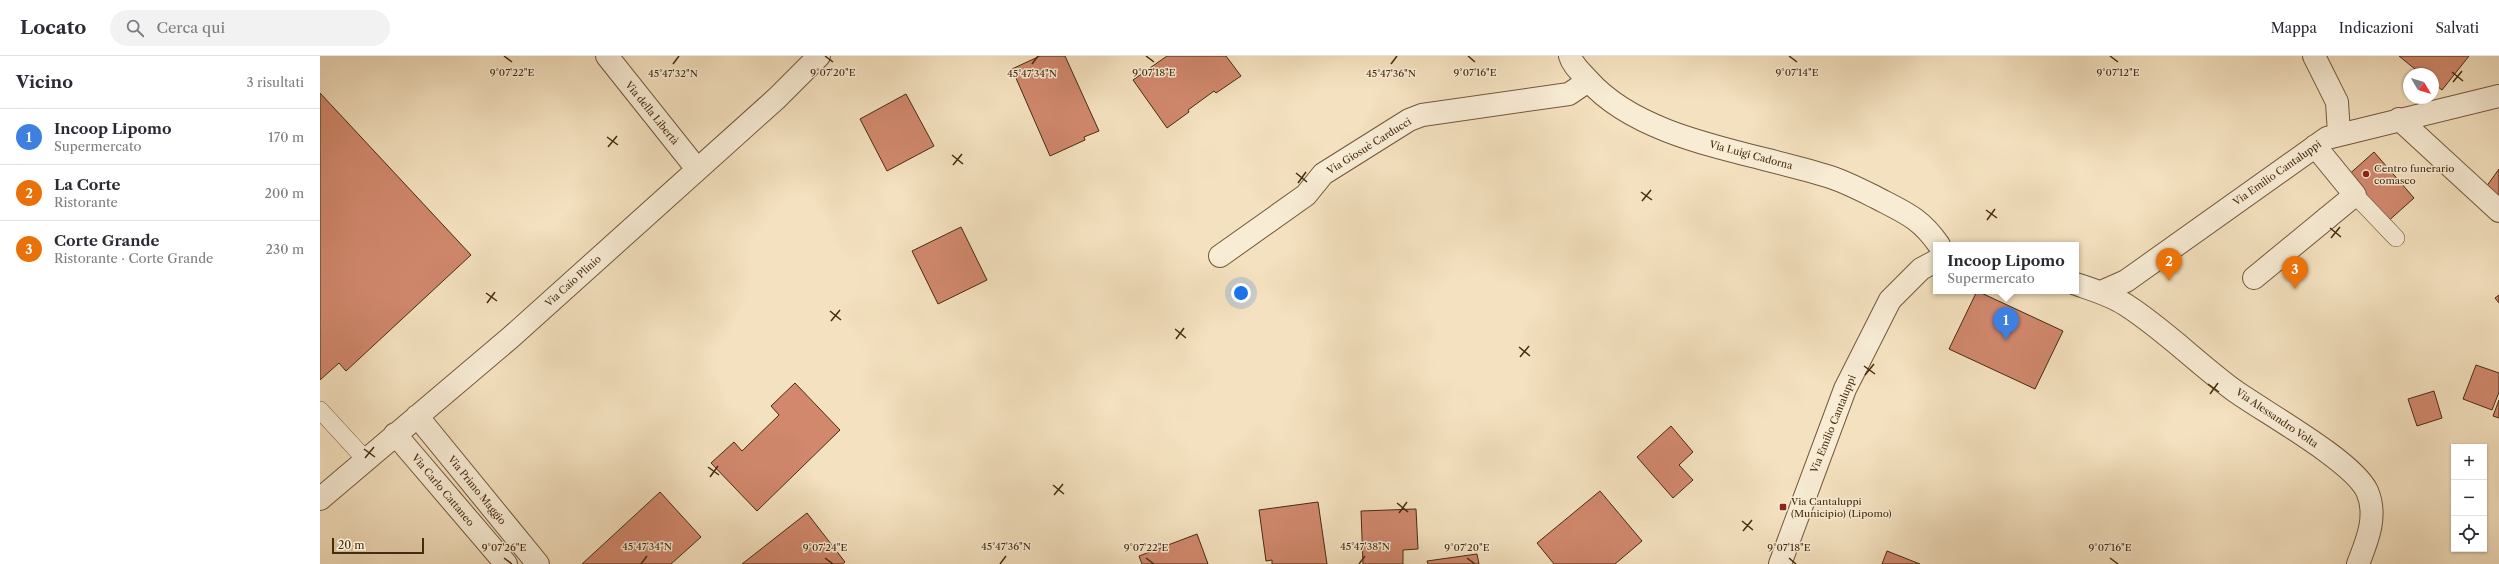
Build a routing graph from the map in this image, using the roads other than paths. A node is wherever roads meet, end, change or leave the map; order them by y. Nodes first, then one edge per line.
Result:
1 (607, 56) edge
2 (1570, 56) edge
3 (2314, 56) edge
4 (818, 57) edge
5 (1588, 81) junction
6 (2499, 96) edge
7 (2400, 119) junction
8 (2339, 134) junction
9 (2315, 146) junction
10 (698, 169) junction
11 (2355, 195) junction
12 (2499, 211) edge
13 (2396, 238) dead end
14 (1937, 242) edge
15 (1220, 256) dead end
16 (1933, 262) edge
17 (2254, 278) dead end
18 (2079, 285) edge
19 (2101, 292) junction
20 (320, 410) edge
21 (417, 416) junction
22 (395, 434) junction
23 (365, 459) junction
24 (320, 498) edge
25 (506, 564) edge
26 (538, 564) edge
27 (1780, 564) edge
28 (2358, 564) edge

1 - 10 street, Via della Libertà
2 - 5 street, Via Luigi Cadorna
3 - 8 street
4 - 10 street, Via Caio Plinio
5 - 14 street, Via Luigi Cadorna
5 - 15 street, Via Giosuè Carducci
6 - 7 street, Via Emilio Cantaluppi
7 - 8 street, Via Emilio Cantaluppi
7 - 12 street
8 - 9 street, Via Emilio Cantaluppi
9 - 11 street
9 - 19 street, Via Emilio Cantaluppi
10 - 21 street, Via Caio Plinio
11 - 13 lane
11 - 17 street
16 - 27 street, Via Emilio Cantaluppi
18 - 19 street
19 - 28 street, Via Alessandro Volta
20 - 23 lane
21 - 22 street, Via Caio Plinio
21 - 26 street, Via Primo Maggio
22 - 23 street, Via Caio Plinio
22 - 25 street, Via Carlo Cattaneo
23 - 24 street, Via Caio Plinio

